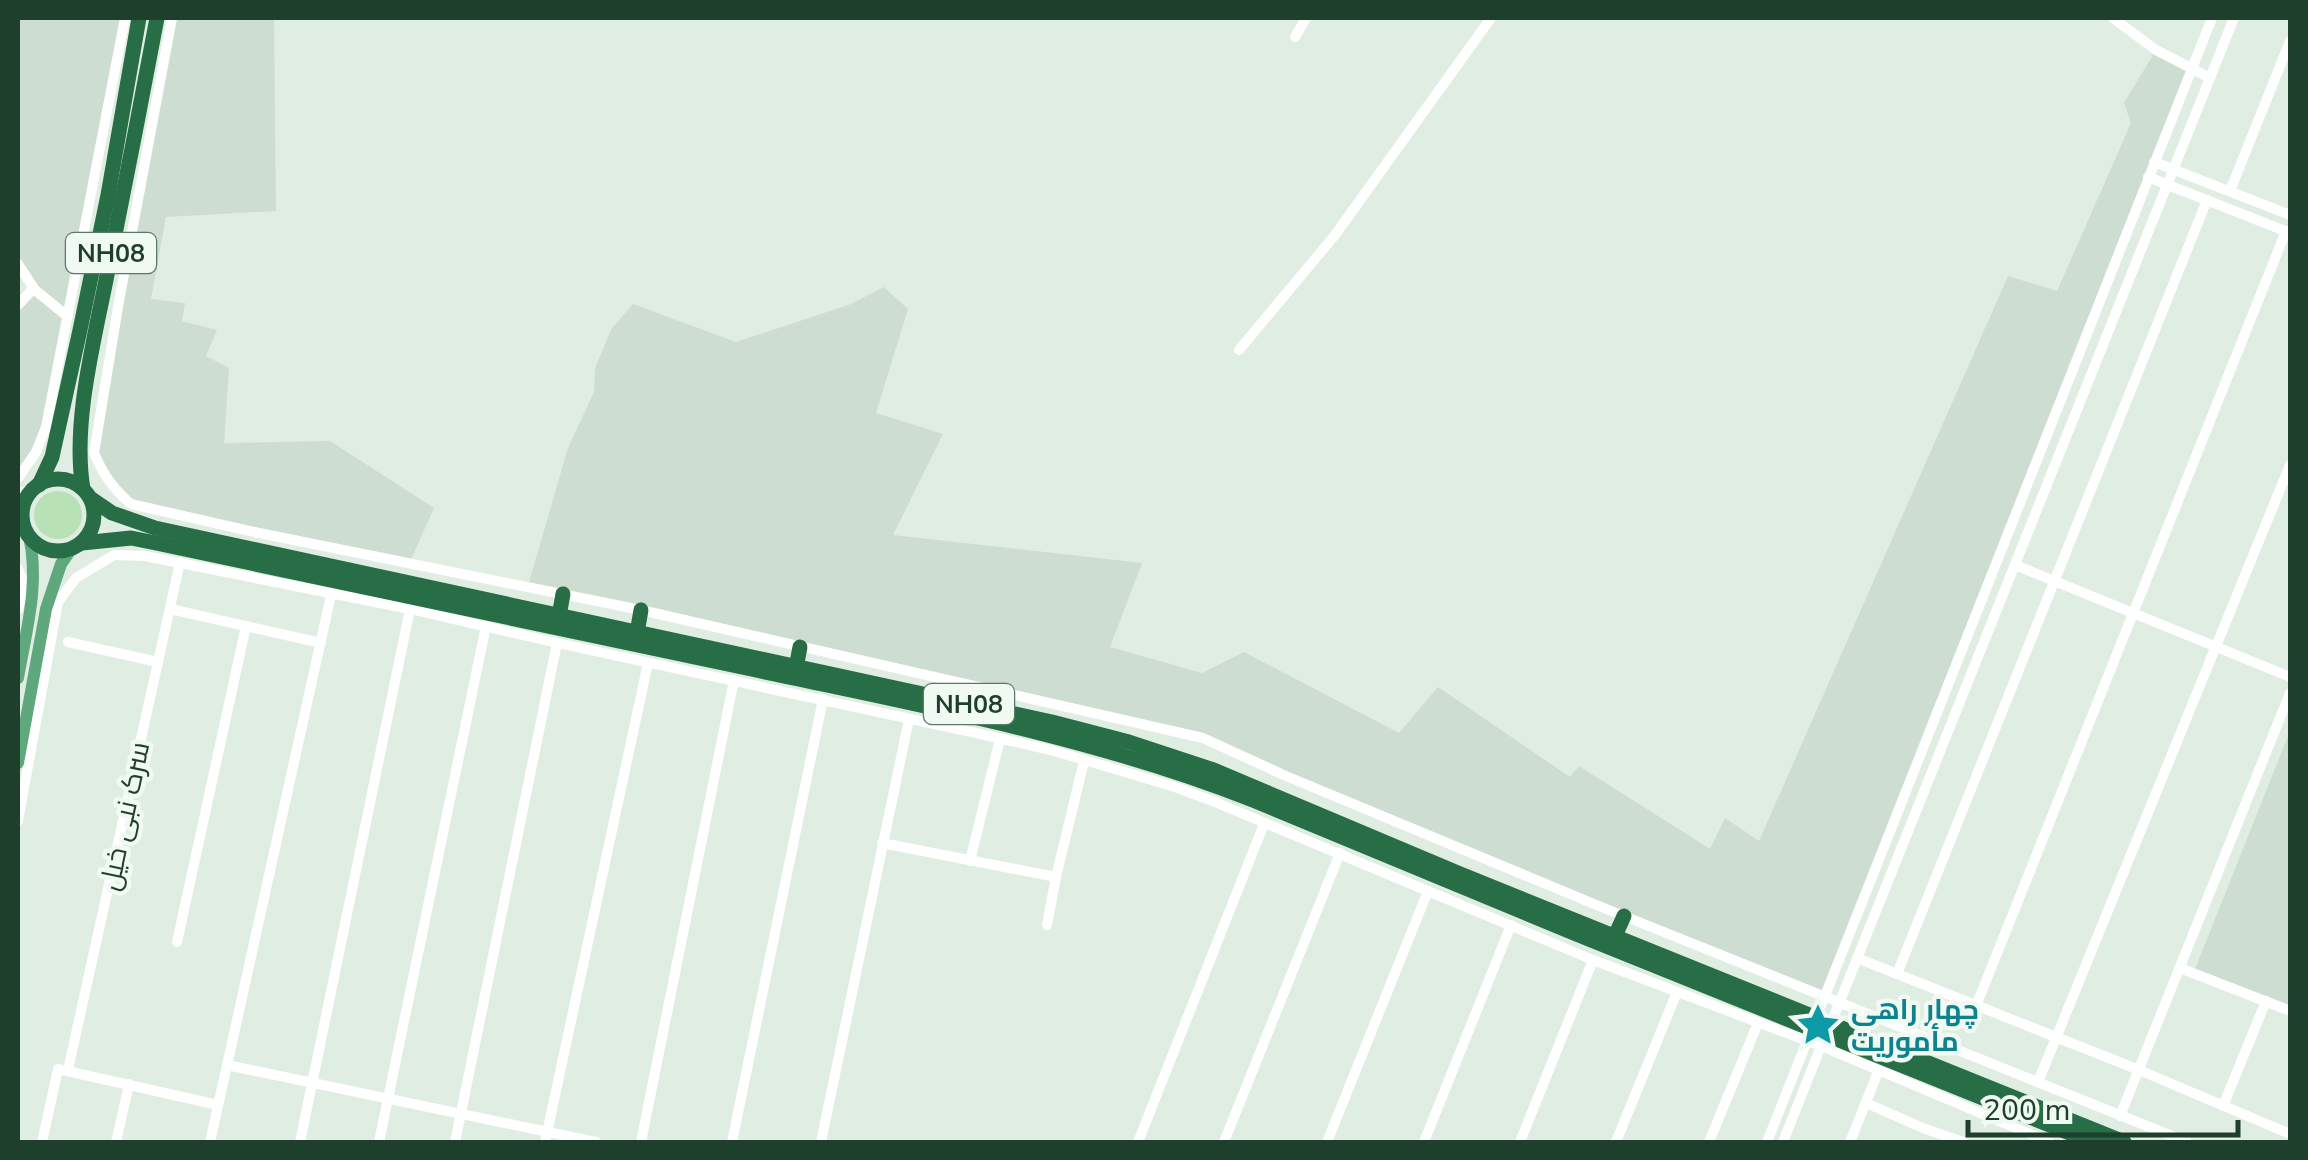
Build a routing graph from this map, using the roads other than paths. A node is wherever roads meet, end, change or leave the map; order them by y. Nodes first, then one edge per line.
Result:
1 (157, 18) edge
2 (172, 18) edge
3 (1306, 18) edge
4 (1491, 18) edge
5 (2113, 18) edge
6 (2212, 18) edge
7 (2234, 18) edge
8 (129, 19) edge
9 (1295, 37) dead end
10 (2290, 41) edge
11 (2191, 69) junction
12 (2210, 78) junction
13 (2154, 162) junction
14 (2173, 170) junction
15 (2148, 177) junction
16 (2167, 184) junction
17 (2230, 191) junction
18 (2207, 200) junction
19 (2290, 216) edge
20 (2288, 232) edge
21 (18, 264) edge
22 (33, 288) junction
23 (18, 305) edge
24 (67, 316) junction
25 (1239, 350) dead end
26 (54, 420) junction
27 (79, 435) junction
28 (94, 453) junction
29 (2290, 464) edge
30 (18, 478) edge
31 (29, 490) edge
32 (86, 493) junction
33 (131, 504) junction
34 (112, 513) junction
35 (24, 528) edge
36 (132, 538) junction
37 (77, 546) junction
38 (114, 555) junction
39 (180, 562) junction
40 (2015, 565) junction
41 (18, 569) edge
42 (29, 580) junction
43 (2055, 582) junction
44 (53, 586) junction
45 (331, 594) junction
46 (563, 594) junction
47 (58, 602) junction
48 (18, 609) edge
49 (170, 609) junction
50 (410, 609) junction
51 (641, 610) junction
52 (2132, 612) junction
53 (559, 616) junction
54 (246, 626) junction
55 (486, 626) junction
56 (637, 633) junction
57 (68, 642) dead end
58 (320, 643) junction
59 (557, 643) junction
60 (800, 646) junction
61 (2217, 647) junction
62 (158, 662) junction
63 (648, 663) junction
64 (796, 668) junction
65 (2290, 677) edge
66 (18, 678) edge
67 (734, 680) junction
68 (2290, 693) edge
69 (1015, 696) junction
70 (824, 699) junction
71 (1010, 713) junction
72 (1090, 713) junction
73 (909, 720) junction
74 (1087, 732) junction
75 (1000, 740) junction
76 (1084, 760) junction
77 (18, 763) edge
78 (18, 821) edge
79 (1264, 824) junction
80 (882, 842) junction
81 (1340, 852) junction
82 (970, 861) junction
83 (1056, 877) junction
84 (1428, 891) junction
85 (1624, 916) junction
86 (1047, 924) dead end
87 (1511, 925) junction
88 (1615, 936) junction
89 (177, 942) dead end
90 (1858, 958) junction
91 (1593, 960) junction
92 (2180, 968) junction
93 (1897, 974) junction
94 (1677, 992) junction
95 (1826, 998) junction
96 (2266, 1001) junction
97 (1840, 1002) junction
98 (1976, 1006) junction
99 (2290, 1010) edge
100 (1758, 1023) junction
101 (1819, 1032) junction
102 (2056, 1038) junction
103 (227, 1065) junction
104 (68, 1070) junction
105 (2139, 1070) junction
106 (1878, 1072) junction
107 (313, 1082) junction
108 (2038, 1082) junction
109 (128, 1084) junction
110 (388, 1098) junction
111 (1866, 1103) junction
112 (218, 1104) junction
113 (2223, 1106) junction
114 (461, 1114) junction
115 (2120, 1116) junction
116 (2290, 1134) edge
117 (546, 1137) edge
118 (1947, 1140) edge
119 (42, 1142) edge
120 (116, 1142) edge
121 (210, 1142) edge
122 (300, 1142) edge
123 (379, 1142) edge
124 (455, 1142) edge
125 (596, 1142) edge
126 (641, 1142) edge
127 (732, 1142) edge
128 (820, 1142) edge
129 (1138, 1142) edge
130 (1224, 1142) edge
131 (1327, 1142) edge
132 (1424, 1142) edge
133 (1520, 1142) edge
134 (1616, 1142) edge
135 (1710, 1142) edge
136 (1767, 1142) edge
137 (1783, 1142) edge
138 (1850, 1142) edge
139 (1964, 1142) edge
140 (2049, 1142) edge
141 (2092, 1142) edge
142 (2124, 1142) edge
143 (2186, 1142) edge

1 - 27 highway, NH08
2 - 28 street
3 - 9 street
4 - 25 street
5 - 11 street
6 - 11 street
7 - 12 street
8 - 24 street
8 - 26 highway, NH08
10 - 17 street
11 - 12 street
11 - 13 street
12 - 14 street
13 - 14 street
13 - 15 street
14 - 16 street
14 - 17 street
15 - 16 street
15 - 95 street
16 - 18 street
16 - 40 street
17 - 19 street
18 - 20 street
18 - 43 street
20 - 52 street
21 - 22 street
22 - 23 street
22 - 24 street
24 - 26 street
26 - 30 street
26 - 31 highway, NH08
27 - 28 street
27 - 32 highway, NH08
28 - 33 street
29 - 61 street
31 - 32 highway, NH08
31 - 35 highway, NH08
32 - 34 highway, NH08
32 - 37 highway, NH08
33 - 34 street
33 - 46 street
34 - 53 highway, NH08
35 - 37 highway, NH08
35 - 42 main road
36 - 37 highway, NH08
36 - 38 street
36 - 101 highway, NH08
37 - 44 main road
38 - 39 street
38 - 47 street
39 - 45 street
39 - 49 street, سرک نبی خیل
40 - 43 street
40 - 90 street
41 - 42 street
42 - 48 street
42 - 66 main road
43 - 52 street
43 - 93 street
44 - 47 street
44 - 77 main road
45 - 50 street
45 - 58 street
46 - 51 street
46 - 53 highway
47 - 78 street
49 - 54 street
49 - 62 street, سرک نبی خیل
50 - 55 street
50 - 107 street
51 - 56 highway
51 - 60 street
52 - 61 street
52 - 98 street
53 - 56 highway, NH08
54 - 58 street
54 - 89 street
55 - 59 street
55 - 110 street
56 - 64 highway, NH08
57 - 62 street
58 - 103 street
59 - 63 street
59 - 114 street
60 - 64 highway
60 - 69 street
61 - 65 street
61 - 102 street
62 - 104 street, سرک نبی خیل
63 - 67 street
63 - 117 street
64 - 71 highway, NH08
67 - 70 street
67 - 126 street
68 - 92 street
69 - 71 highway
69 - 72 street
70 - 73 street
70 - 127 street
71 - 74 highway, NH08
72 - 74 highway
72 - 85 street
73 - 75 street
73 - 80 street
74 - 88 highway, NH08
75 - 76 street
75 - 82 street
76 - 79 street
76 - 83 street
79 - 81 street
79 - 129 street
80 - 82 street
80 - 128 street
81 - 84 street
81 - 130 street
82 - 83 street
83 - 86 street
84 - 87 street
84 - 131 street
85 - 88 highway
85 - 95 street
87 - 91 street
87 - 132 street
88 - 101 highway, NH08
90 - 93 street
90 - 97 street
91 - 94 street
91 - 133 street
92 - 96 street
92 - 105 street
93 - 98 street
94 - 100 street
94 - 134 street
95 - 97 street
95 - 101 street
96 - 99 street
96 - 113 street
97 - 101 street
97 - 108 street
98 - 102 street
100 - 101 street
100 - 135 street
101 - 106 street
101 - 136 street
101 - 137 street
101 - 141 highway, NH08
101 - 142 highway, NH08
102 - 105 street
102 - 108 street
103 - 107 street
103 - 112 street
104 - 109 street
104 - 119 street, سرک نبی خیل
105 - 113 street
105 - 115 street
106 - 111 street
106 - 140 street
107 - 110 street
107 - 122 street
108 - 115 street
109 - 112 street
109 - 120 street
110 - 114 street
110 - 123 street
111 - 118 street
111 - 138 street
112 - 121 street
113 - 116 street
114 - 117 street
114 - 124 street
115 - 143 street
117 - 125 street
118 - 139 street

